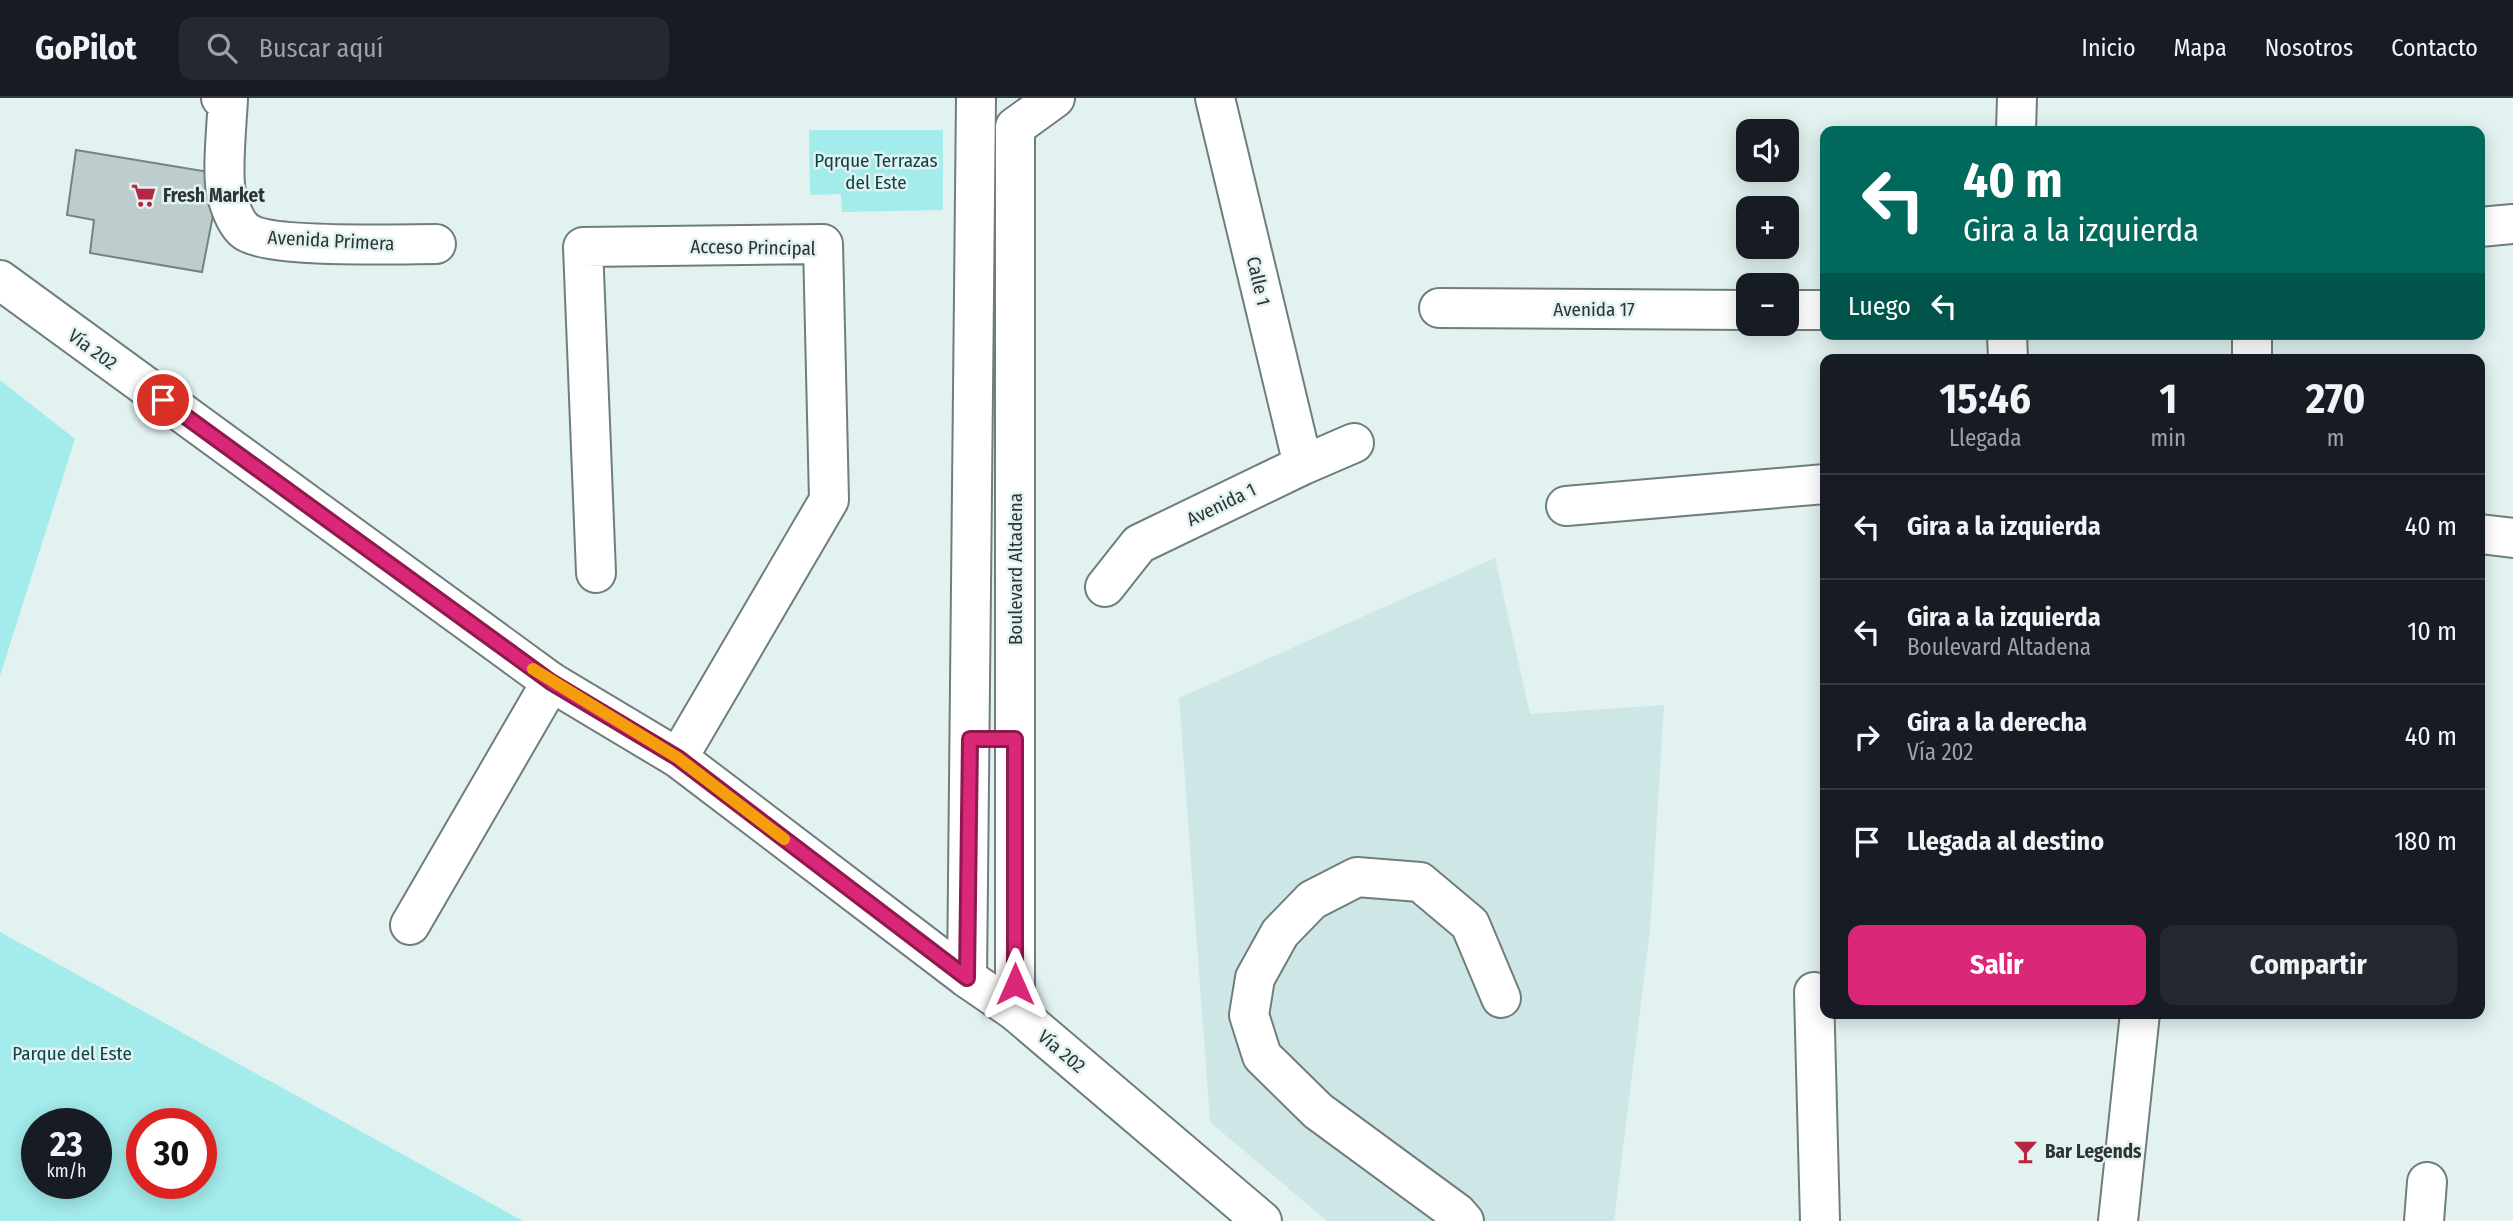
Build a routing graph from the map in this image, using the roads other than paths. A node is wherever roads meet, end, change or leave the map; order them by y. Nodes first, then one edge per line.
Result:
1 (221, 98) edge
2 (976, 98) edge
3 (987, 98) edge
4 (1055, 98) edge
5 (1215, 98) edge
6 (2017, 98) edge
7 (2015, 126) edge
8 (1015, 127) junction
9 (2513, 224) edge
10 (2485, 227) edge
11 (436, 244) dead end
12 (0, 280) edge
13 (1439, 308) dead end
14 (1736, 310) edge
15 (1799, 310) edge
16 (1820, 310) edge
17 (972, 437) junction
18 (1015, 438) junction
19 (1354, 443) dead end
20 (1303, 465) junction
21 (1820, 484) edge
22 (1566, 506) dead end
23 (2485, 535) edge
24 (2513, 538) edge
25 (596, 573) dead end
26 (1105, 587) dead end
27 (551, 682) junction
28 (970, 739) junction
29 (1015, 739) junction
30 (678, 758) junction
31 (410, 925) dead end
32 (967, 978) junction
33 (1814, 992) dead end
34 (1501, 998) dead end
35 (1015, 1011) junction
36 (2139, 1019) edge
37 (2427, 1182) dead end
38 (1262, 1221) edge
39 (1464, 1221) edge
40 (1821, 1221) edge
41 (2118, 1221) edge
42 (2424, 1221) edge

1 - 11 street, Avenida Primera
2 - 17 street
3 - 8 street
4 - 8 street
5 - 20 street, Calle 1
6 - 7 street
8 - 18 street, Boulevard Altadena
9 - 10 street
12 - 27 street, Vía 202
13 - 14 street, Avenida 17
15 - 16 street
17 - 18 street
17 - 28 street
18 - 29 street, Boulevard Altadena
19 - 20 street, Avenida 1
20 - 26 street, Avenida 1
21 - 22 street
23 - 24 street
25 - 30 street, Acceso Principal
27 - 30 street, Vía 202
27 - 31 street
28 - 29 street
28 - 32 street
29 - 35 street, Boulevard Altadena
30 - 32 street, Vía 202
32 - 35 street, Vía 202
33 - 40 street
34 - 39 street
35 - 38 street, Vía 202
36 - 41 street
37 - 42 street

